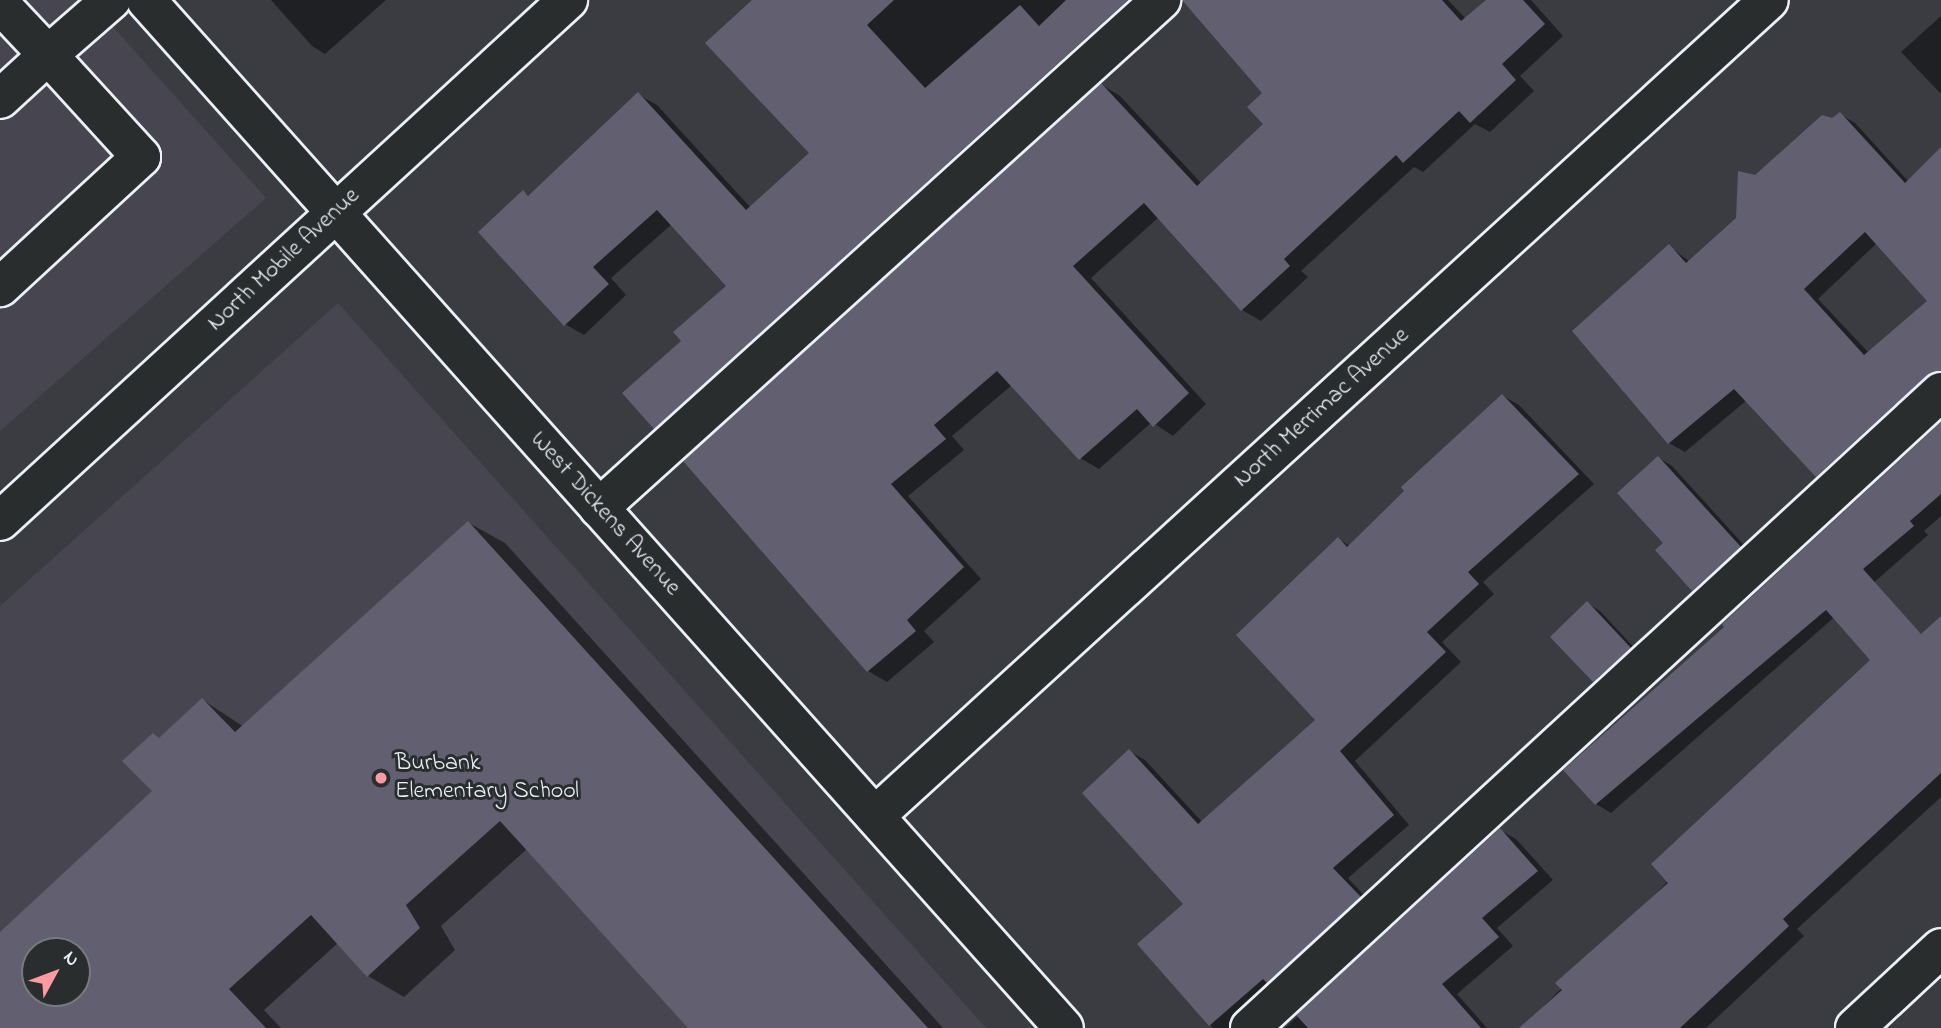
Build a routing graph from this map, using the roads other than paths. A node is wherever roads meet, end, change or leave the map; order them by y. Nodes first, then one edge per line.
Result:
1 (111, 0) edge
2 (146, 0) edge
3 (568, 0) edge
4 (1161, 0) edge
5 (1769, 0) edge
6 (0, 4) edge
7 (48, 55) junction
8 (0, 99) edge
9 (335, 213) junction
10 (0, 287) edge
11 (1941, 392) edge
12 (599, 508) junction
13 (0, 521) edge
14 (875, 816) junction
15 (1941, 948) edge
16 (1064, 1028) edge
17 (1250, 1028) edge
18 (1854, 1028) edge

1 - 7 street
2 - 9 street, West Dickens Avenue
3 - 9 street, North Mobile Avenue
4 - 12 street
5 - 14 street, North Merrimac Avenue
6 - 7 street
7 - 8 street
7 - 10 street
9 - 12 street, West Dickens Avenue
9 - 13 street, North Mobile Avenue
11 - 17 street
12 - 14 street, West Dickens Avenue
14 - 16 street, West Dickens Avenue
15 - 18 street

